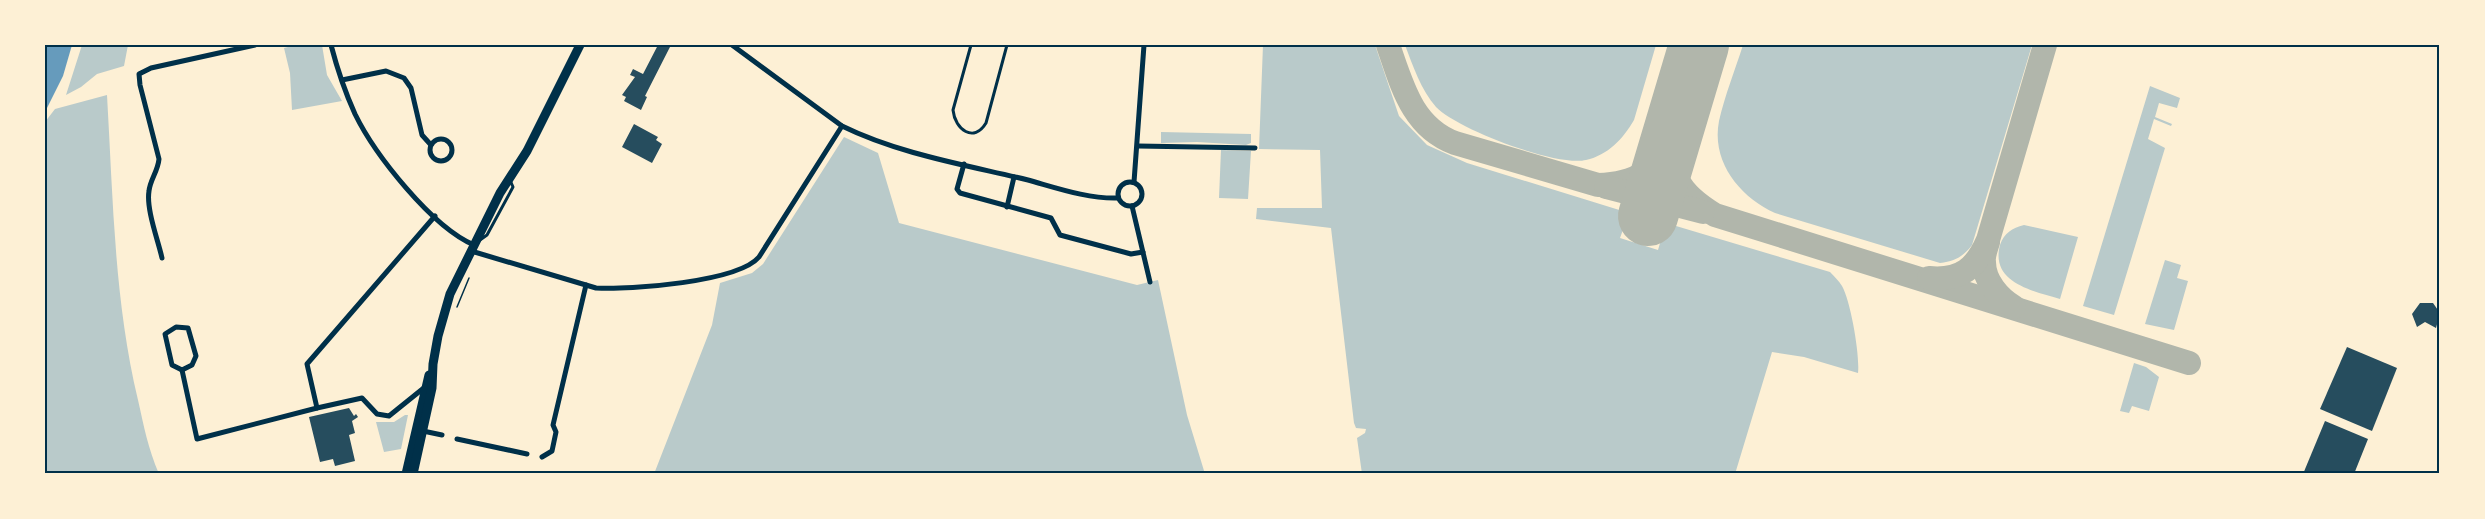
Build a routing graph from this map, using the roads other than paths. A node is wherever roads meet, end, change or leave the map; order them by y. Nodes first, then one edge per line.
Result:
1 (255, 45) edge
2 (331, 45) edge
3 (580, 45) edge
4 (732, 45) edge
5 (971, 45) edge
6 (1008, 45) edge
7 (1144, 45) edge
8 (342, 80) junction
9 (842, 126) junction
10 (431, 145) junction
11 (1138, 146) junction
12 (1255, 148) dead end
13 (964, 164) junction
14 (1014, 177) junction
15 (1134, 182) junction
16 (1118, 198) junction
17 (1132, 206) junction
18 (1007, 207) junction
19 (435, 216) junction
20 (473, 248) junction
21 (1143, 252) junction
22 (162, 258) dead end
23 (1150, 282) dead end
24 (586, 285) junction
25 (433, 364) junction
26 (182, 370) junction
27 (425, 387) junction
28 (317, 408) junction
29 (423, 431) junction
30 (442, 435) dead end
31 (457, 439) dead end
32 (527, 453) dead end
33 (542, 457) dead end
34 (406, 474) edge
35 (413, 474) edge

1 - 22 street
2 - 8 street
3 - 20 main road
4 - 9 street
5 - 6 lane
7 - 11 street
8 - 10 street
8 - 19 street
9 - 13 street
9 - 24 street
10 - 10 street
11 - 12 street
11 - 15 street
13 - 14 street
13 - 18 street
14 - 16 street
14 - 18 street
15 - 16 street
15 - 17 street
16 - 17 street
17 - 21 street
18 - 21 street
19 - 20 street
19 - 28 street
20 - 24 street
20 - 25 main road
21 - 23 street
24 - 33 street
25 - 27 main road
25 - 29 main road
26 - 26 street
26 - 28 street
27 - 28 street
27 - 34 main road
29 - 30 street
29 - 35 main road
31 - 32 street

